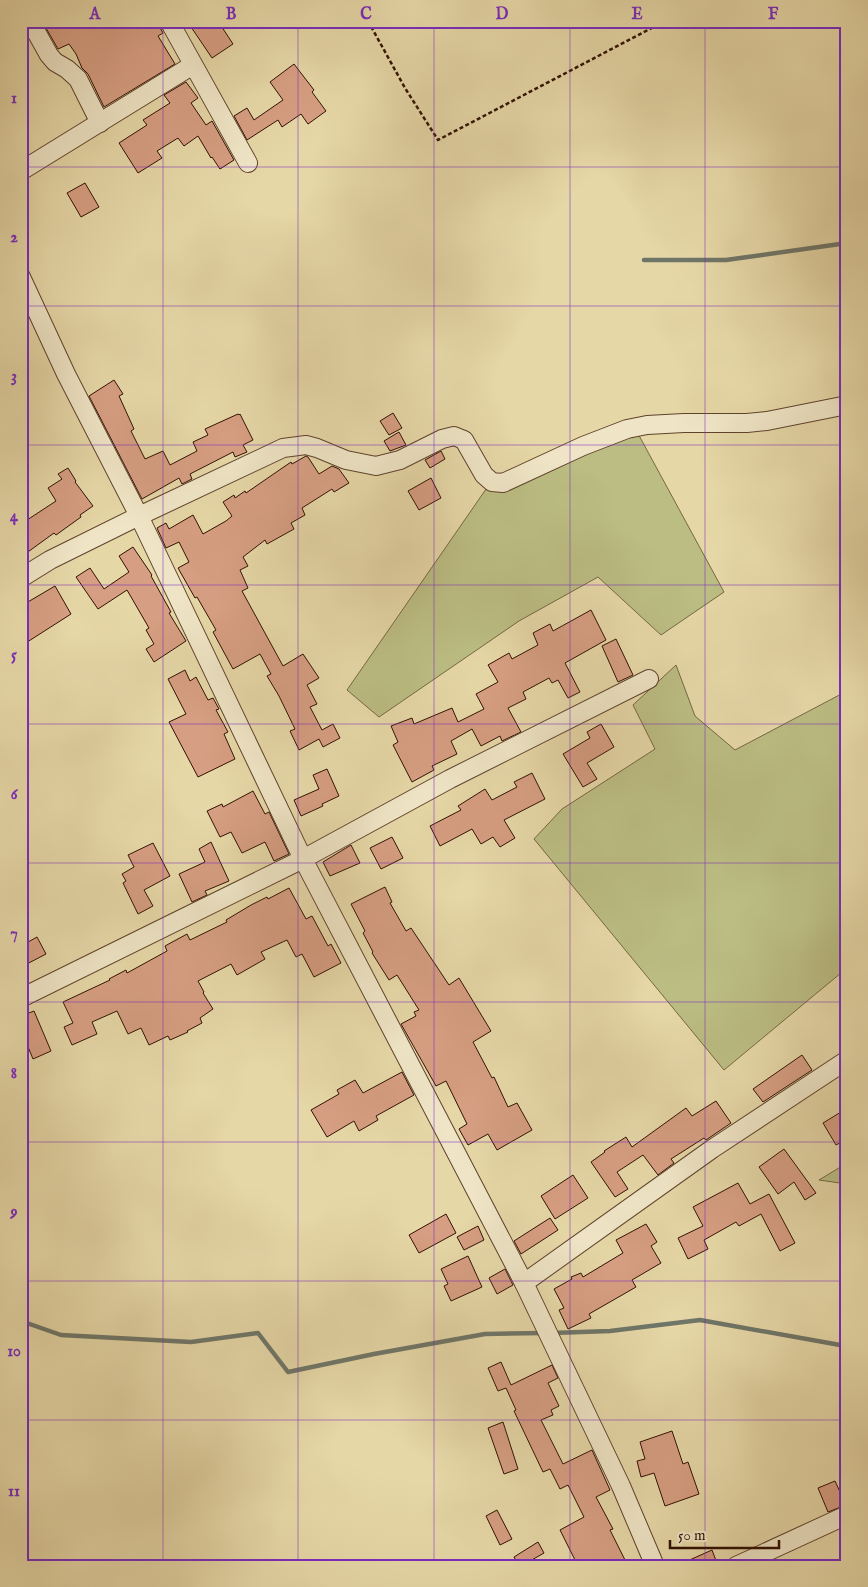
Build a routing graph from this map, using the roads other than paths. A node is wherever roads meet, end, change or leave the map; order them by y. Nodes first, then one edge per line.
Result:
1 (30, 21) edge
2 (169, 21) edge
3 (193, 66) junction
4 (100, 123) junction
5 (248, 163) dead end
6 (21, 171) edge
7 (21, 277) edge
8 (847, 405) edge
9 (139, 516) junction
10 (21, 578) edge
11 (649, 679) dead end
12 (303, 859) junction
13 (21, 998) edge
14 (847, 1060) edge
15 (524, 1283) junction
16 (847, 1515) edge
17 (655, 1566) edge
18 (736, 1566) edge

1 - 4 street
2 - 3 street
3 - 4 street
3 - 5 street
4 - 6 street
7 - 9 street
8 - 9 street
9 - 10 street
9 - 12 street
11 - 12 street
12 - 13 street
12 - 15 street
14 - 15 street
15 - 17 street
16 - 18 street

